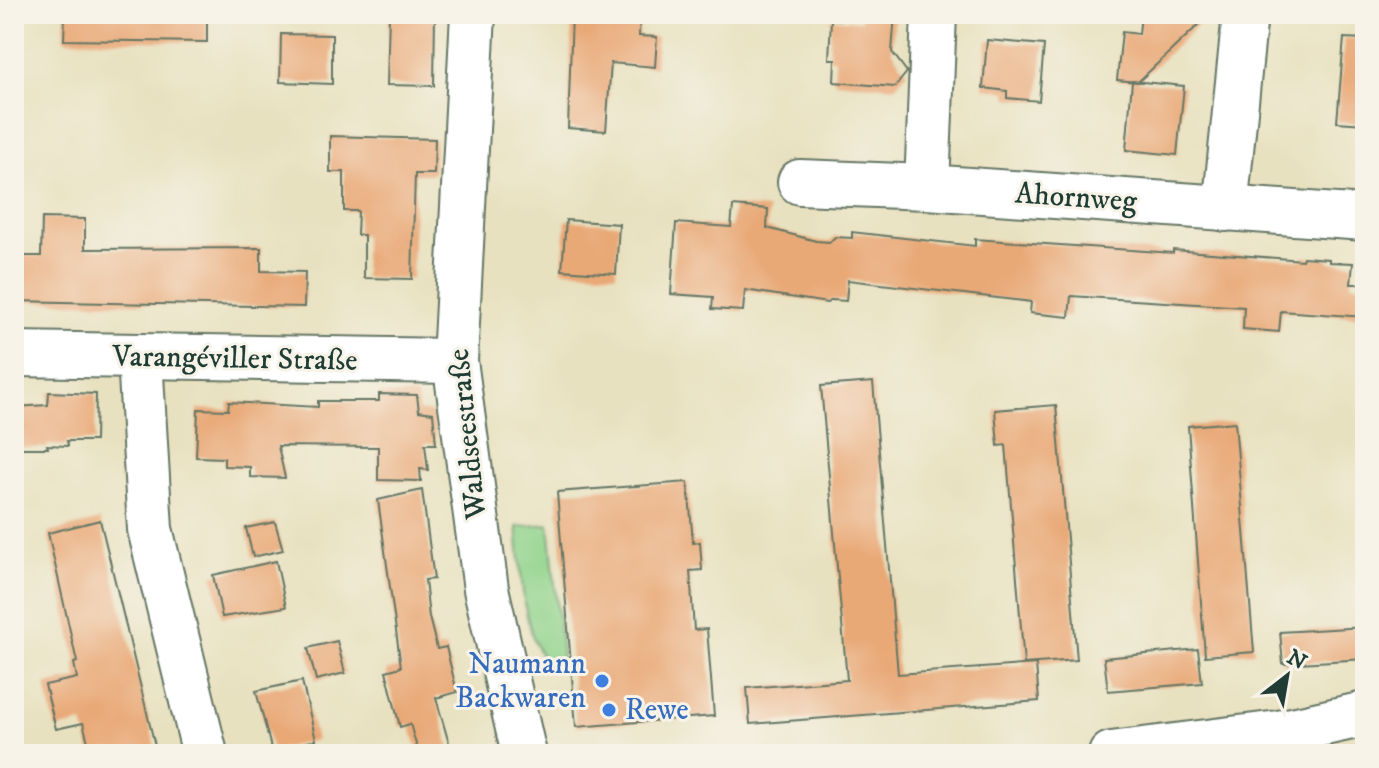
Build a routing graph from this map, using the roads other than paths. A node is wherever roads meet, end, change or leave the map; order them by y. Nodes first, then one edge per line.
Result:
1 (473, 14) edge
2 (934, 14) edge
3 (1245, 14) edge
4 (800, 182) dead end
5 (927, 187) junction
6 (1225, 209) junction
7 (1365, 218) edge
8 (14, 354) edge
9 (140, 358) junction
10 (455, 361) junction
11 (1365, 714) edge
12 (205, 754) edge
13 (524, 754) edge
14 (1111, 754) edge

1 - 10 street, Waldseestraße
2 - 5 street
3 - 6 street
4 - 5 street, Ahornweg
5 - 6 street, Ahornweg
6 - 7 street, Ahornweg
8 - 9 street, Varangéviller Straße
9 - 10 street, Varangéviller Straße
9 - 12 street
10 - 13 street, Waldseestraße
11 - 14 street

